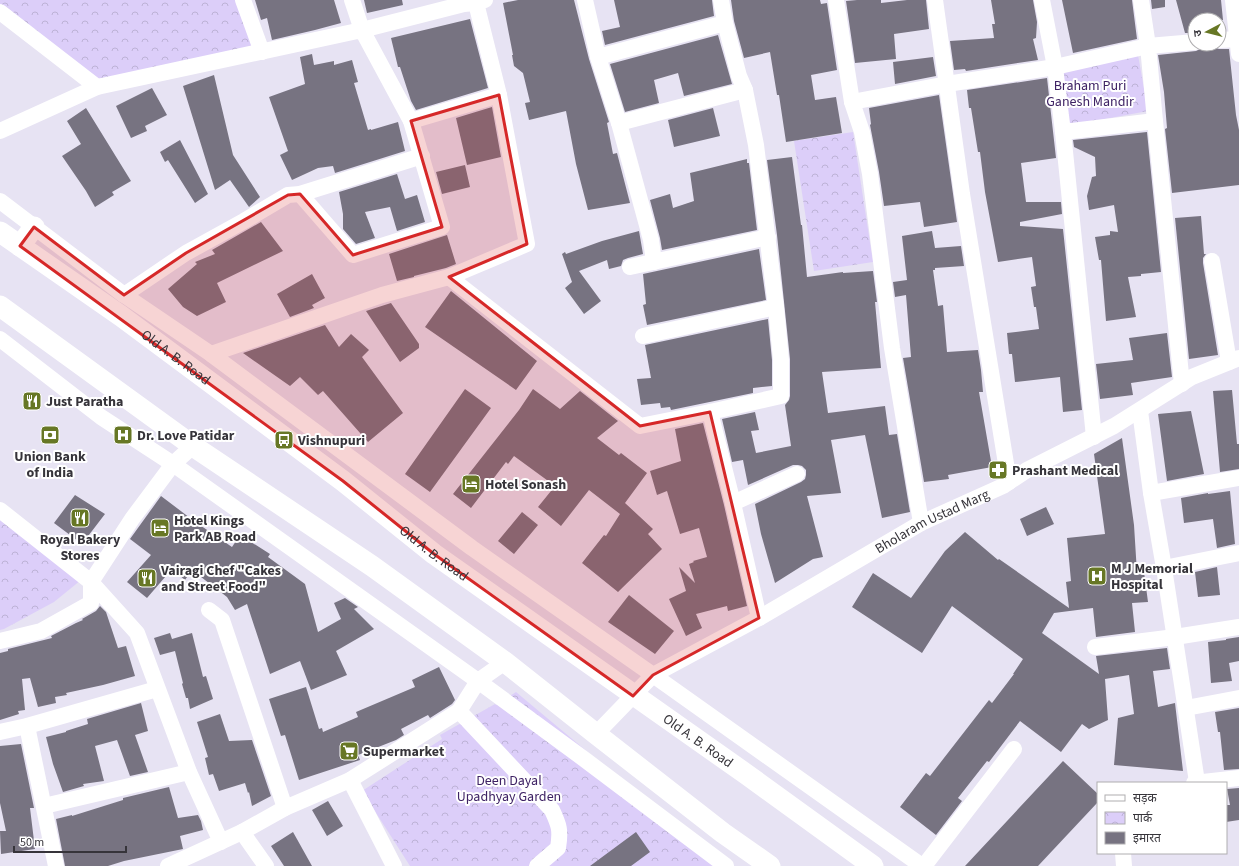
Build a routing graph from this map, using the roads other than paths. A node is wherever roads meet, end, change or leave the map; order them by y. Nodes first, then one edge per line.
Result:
1 (243, 0) edge
2 (352, 0) edge
3 (585, 0) edge
4 (721, 0) edge
5 (836, 0) edge
6 (935, 0) edge
7 (1042, 0) edge
8 (1141, 0) edge
9 (1233, 0) edge
10 (472, 2) edge
11 (0, 12) edge
12 (725, 23) junction
13 (362, 30) junction
14 (1227, 42) edge
15 (1187, 43) edge
16 (1239, 44) edge
17 (1148, 46) junction
18 (262, 52) junction
19 (598, 57) junction
20 (1055, 67) junction
21 (947, 84) junction
22 (98, 87) junction
23 (745, 90) junction
24 (499, 95) junction
25 (852, 102) junction
26 (411, 121) junction
27 (1155, 121) junction
28 (618, 123) junction
29 (0, 131) edge
30 (1063, 132) junction
31 (422, 156) junction
32 (300, 194) junction
33 (0, 201) edge
34 (34, 227) junction
35 (0, 232) edge
36 (768, 237) junction
37 (20, 246) junction
38 (1212, 261) dead end
39 (654, 262) junction
40 (630, 267) dead end
41 (449, 277) junction
42 (124, 295) junction
43 (0, 306) edge
44 (776, 307) junction
45 (643, 336) dead end
46 (0, 339) edge
47 (211, 354) junction
48 (1234, 360) edge
49 (1182, 384) junction
50 (1140, 411) junction
51 (710, 412) junction
52 (1094, 436) junction
53 (193, 446) junction
54 (173, 464) junction
55 (797, 474) dead end
56 (1239, 478) edge
57 (1009, 482) junction
58 (1151, 493) junction
59 (733, 503) junction
60 (0, 510) edge
61 (921, 523) junction
62 (1239, 553) edge
63 (1164, 568) junction
64 (91, 582) junction
65 (209, 610) dead end
66 (759, 618) junction
67 (1239, 627) edge
68 (1175, 637) junction
69 (0, 641) edge
70 (1095, 647) dead end
71 (506, 662) junction
72 (653, 675) junction
73 (478, 682) junction
74 (157, 689) junction
75 (633, 696) junction
76 (1239, 698) edge
77 (1186, 708) junction
78 (459, 712) junction
79 (27, 726) junction
80 (0, 732) edge
81 (596, 734) junction
82 (1014, 749) dead end
83 (189, 772) junction
84 (1239, 778) edge
85 (350, 780) junction
86 (1195, 782) edge
87 (1204, 782) edge
88 (44, 806) junction
89 (285, 808) junction
90 (242, 832) junction
91 (221, 842) junction
92 (1123, 854) edge
93 (56, 866) edge
94 (168, 866) edge
95 (266, 866) edge
96 (394, 866) edge
97 (536, 866) edge
98 (726, 866) edge
99 (770, 866) edge
100 (874, 866) edge
101 (923, 866) edge
102 (1124, 866) edge

1 - 18 street
2 - 13 street
3 - 19 street
4 - 12 street
5 - 25 street
6 - 21 street
7 - 20 street
8 - 17 street
9 - 16 street
10 - 13 street
10 - 24 street
11 - 22 street
12 - 19 street
12 - 23 street
13 - 18 street
13 - 26 street
14 - 16 street
15 - 17 street
17 - 20 street
17 - 27 street
18 - 22 street
19 - 28 street
20 - 21 street
20 - 30 street
21 - 25 street
21 - 57 street
22 - 29 street
23 - 28 street
23 - 36 street
24 - 26 street
24 - 41 street
25 - 61 street
26 - 31 street
27 - 30 street
27 - 49 street
28 - 39 street
30 - 52 street
31 - 32 street
31 - 32 street
32 - 42 street
33 - 34 street
34 - 37 main road
34 - 42 street
35 - 37 main road, Old A. B. Road
36 - 39 street
36 - 44 street
37 - 75 main road, Old A. B. Road
38 - 48 street
39 - 40 street
41 - 47 street
41 - 51 street
42 - 47 street
43 - 53 main road
44 - 45 street
44 - 51 street
46 - 54 street
47 - 72 street
48 - 49 street, Bholaram Ustad Marg
49 - 50 street, Bholaram Ustad Marg
50 - 52 street, Bholaram Ustad Marg
50 - 58 street
51 - 59 street
52 - 57 street, Bholaram Ustad Marg
53 - 54 street
53 - 71 main road
54 - 64 street
54 - 73 street
55 - 59 street
56 - 58 street
57 - 61 street, Bholaram Ustad Marg
58 - 63 street
59 - 66 street
60 - 64 street
61 - 66 street, Bholaram Ustad Marg
62 - 63 street
63 - 68 street
64 - 69 street
64 - 74 street
65 - 89 street
66 - 72 street, Bholaram Ustad Marg
67 - 68 street
68 - 70 street
68 - 77 street
71 - 73 street
71 - 81 main road
72 - 75 street, Bholaram Ustad Marg
72 - 101 street
73 - 78 street
73 - 98 street
74 - 79 street
74 - 83 street
75 - 81 street, Bholaram Ustad Marg
75 - 100 main road, Old A. B. Road
76 - 77 street
77 - 86 street
78 - 85 street
78 - 97 street
79 - 80 street
79 - 88 street
81 - 99 main road
82 - 101 street
83 - 88 street
83 - 91 street
84 - 87 street
85 - 89 street
85 - 96 street
88 - 93 street
89 - 90 street
90 - 91 street
90 - 95 street
91 - 94 street
92 - 102 street

